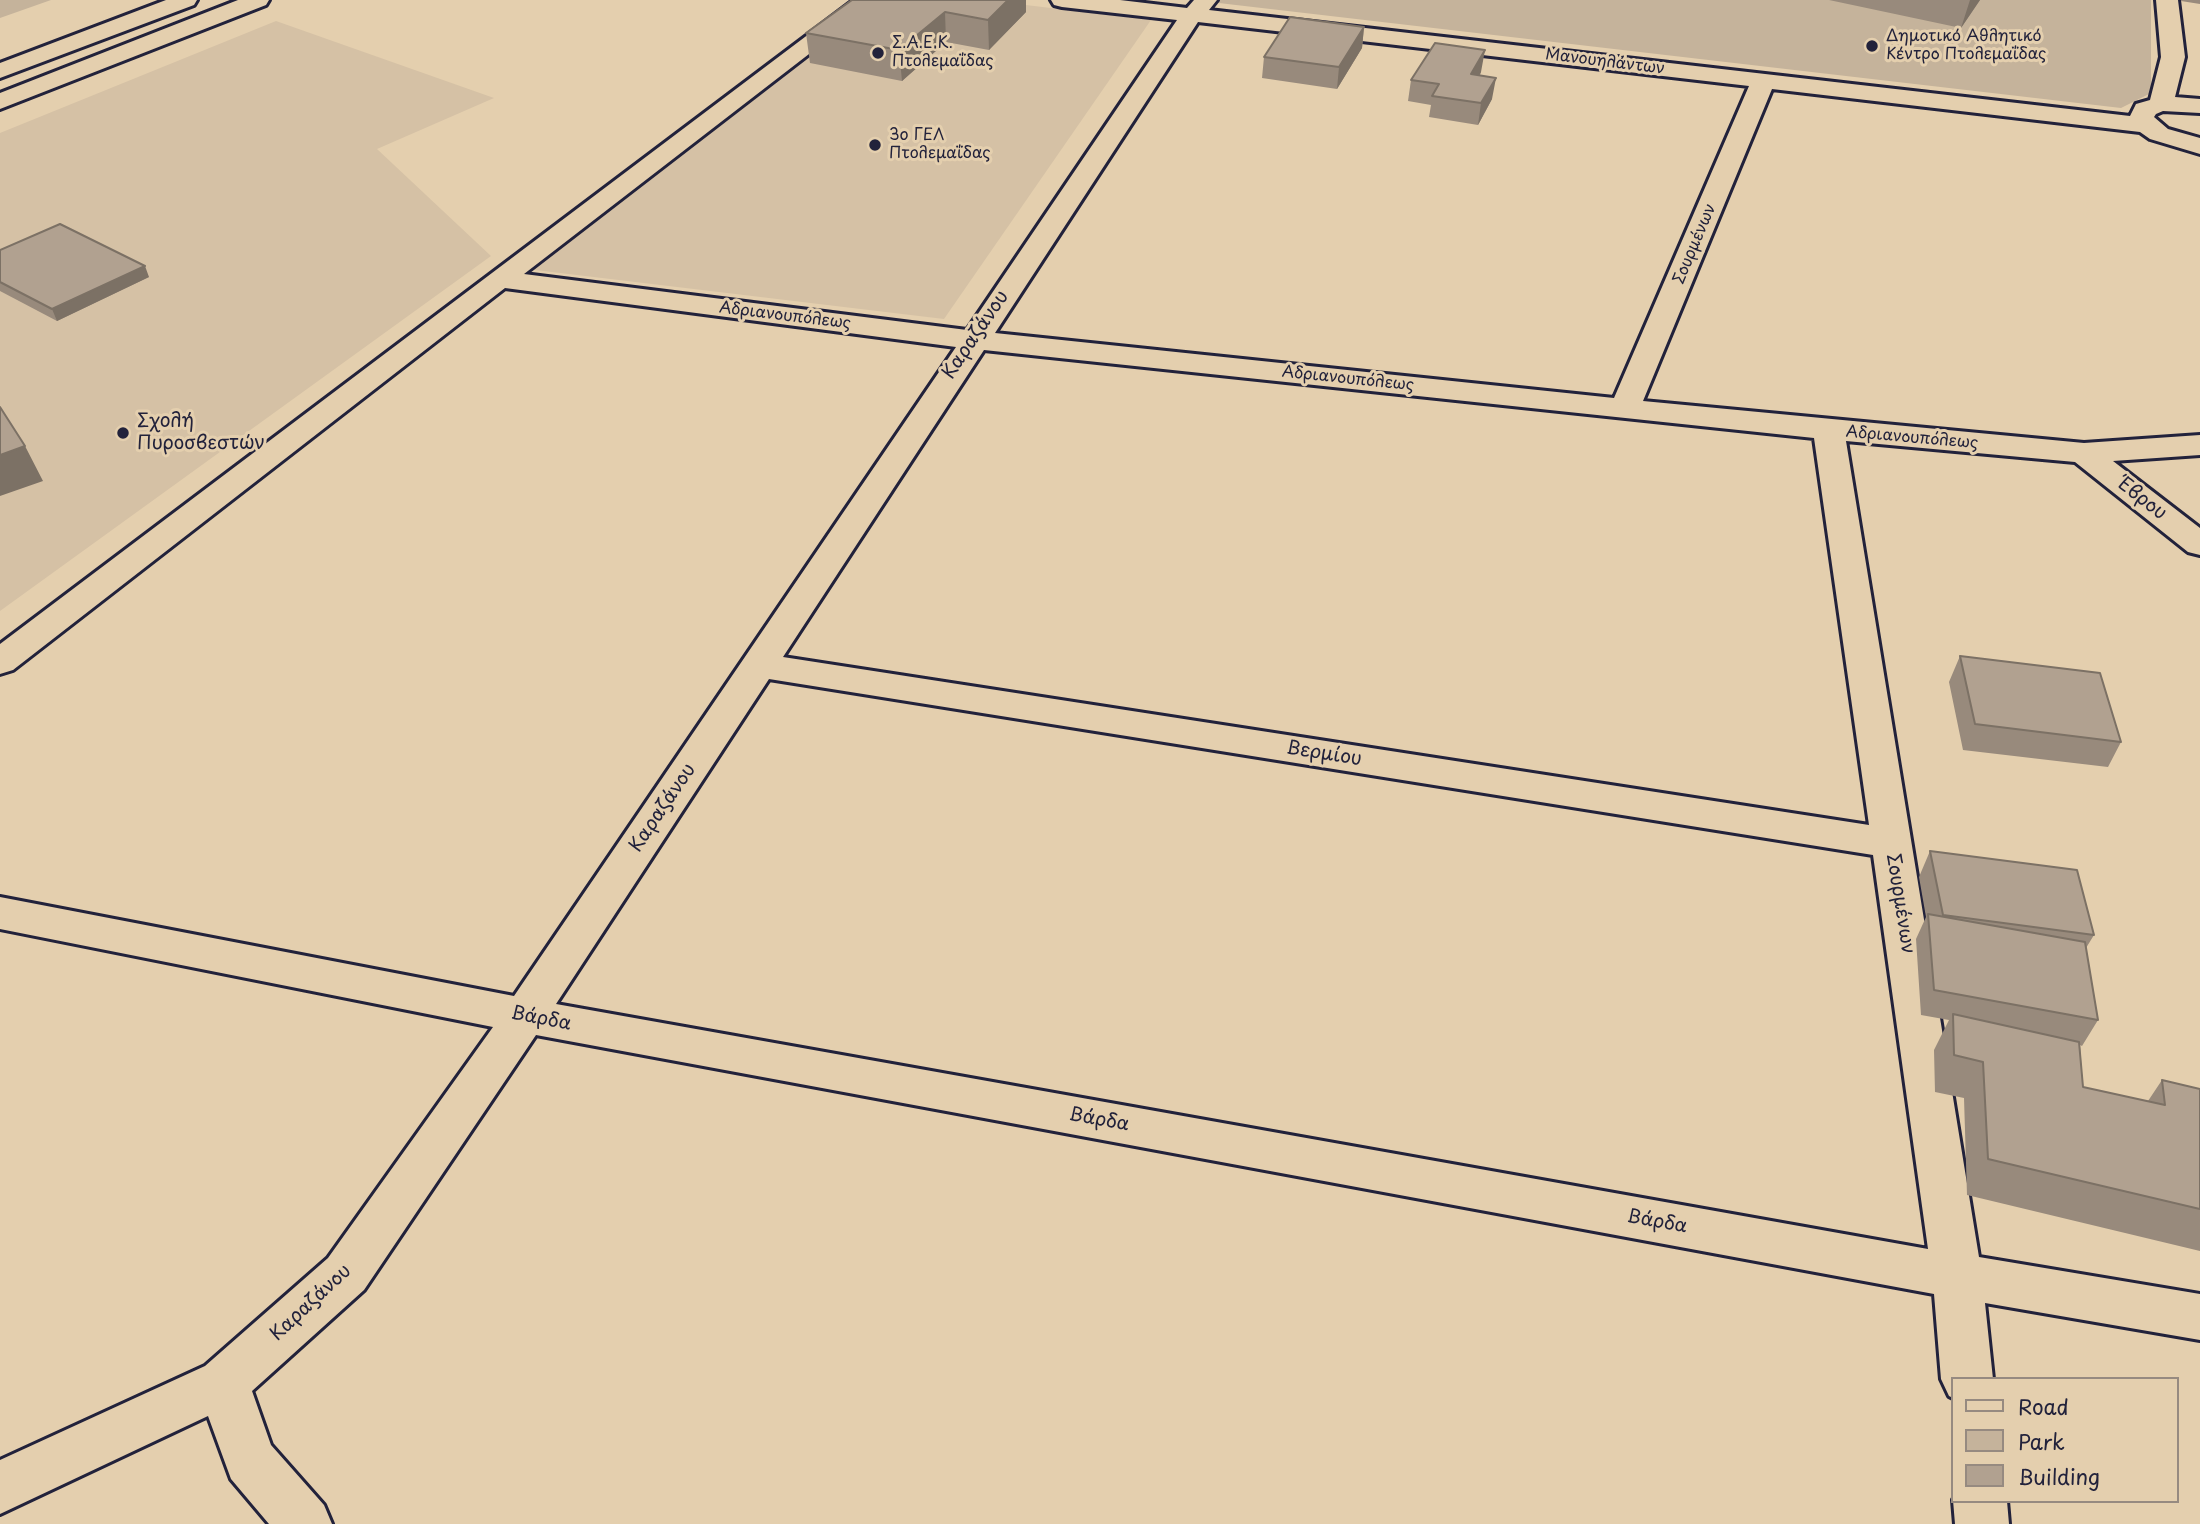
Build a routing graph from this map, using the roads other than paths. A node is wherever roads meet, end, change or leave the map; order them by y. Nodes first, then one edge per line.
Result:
1 (186, 0) edge
2 (258, 0) edge
3 (868, 0) edge
4 (1062, 0) edge
5 (2167, 0) edge
6 (1199, 7) edge
7 (0, 71) edge
8 (1764, 80) junction
9 (0, 102) edge
10 (2161, 104) junction
11 (2200, 106) edge
12 (2147, 125) junction
13 (2200, 146) edge
14 (499, 279) junction
15 (973, 340) junction
16 (1625, 408) junction
17 (1829, 430) junction
18 (2200, 445) edge
19 (2084, 453) junction
20 (2200, 545) edge
21 (0, 663) edge
22 (757, 665) junction
23 (1891, 843) junction
24 (0, 913) edge
25 (524, 1016) junction
26 (1957, 1276) junction
27 (2200, 1317) edge
28 (1968, 1377) edge
29 (223, 1383) junction
30 (0, 1488) edge
31 (1980, 1503) edge
32 (305, 1524) edge
33 (1982, 1524) edge

1 - 7 street
2 - 9 street
3 - 14 street
4 - 6 street, Μανουηλάντων
5 - 10 street
6 - 8 street, Μανουηλάντων
6 - 15 street, Καραζάνου
8 - 12 street, Μανουηλάντων
8 - 16 street, Σουρμένων
10 - 11 street
10 - 12 street
12 - 13 street
14 - 15 street, Αδριανουπόλεως
14 - 21 street
15 - 16 street, Αδριανουπόλεως
15 - 22 street, Καραζάνου
16 - 17 street, Αδριανουπόλεως
17 - 19 street, Αδριανουπόλεως
17 - 23 street, Σουρμένων
18 - 19 street, Αδριανουπόλεως
19 - 20 street, Έβρου
22 - 23 street, Βερμίου
22 - 25 street, Καραζάνου
23 - 26 street, Σουρμένων
24 - 25 street, Βάρδα
25 - 26 street, Βάρδα
25 - 29 street, Καραζάνου
26 - 27 street, Βάρδα
26 - 28 street, Σουρμένων
29 - 30 street, Καραζάνου
29 - 32 street
31 - 33 street

